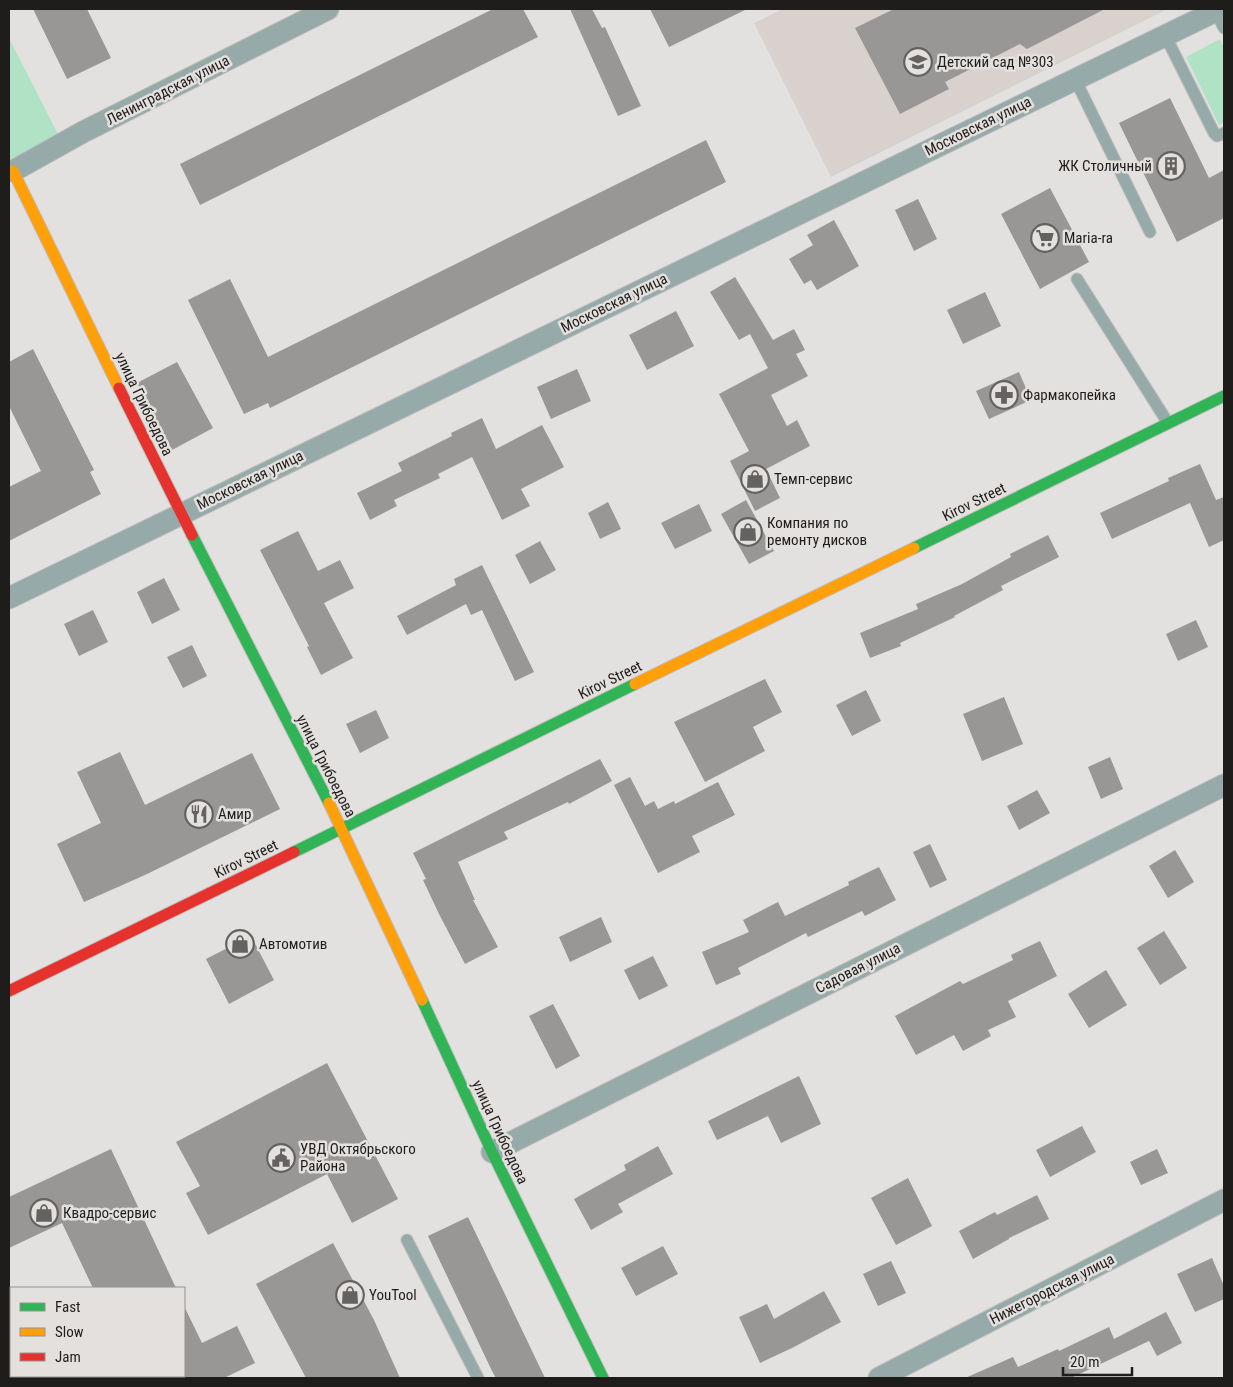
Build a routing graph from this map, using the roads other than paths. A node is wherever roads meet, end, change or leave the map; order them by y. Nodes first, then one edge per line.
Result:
1 (328, 9) edge
2 (1220, 16) edge
3 (1165, 35) junction
4 (1074, 79) junction
5 (1224, 133) edge
6 (11, 172) edge
7 (1150, 232) dead end
8 (1077, 280) dead end
9 (1224, 396) edge
10 (1168, 423) junction
11 (182, 514) junction
12 (9, 598) edge
13 (1224, 785) edge
14 (342, 829) junction
15 (9, 991) edge
16 (492, 1152) junction
17 (1224, 1200) edge
18 (407, 1240) dead end
19 (478, 1378) edge
20 (603, 1378) edge
21 (879, 1378) edge

1 - 6 street, Ленинградская улица
2 - 3 street, Московская улица
3 - 4 street, Московская улица
3 - 5 lane
4 - 7 lane
4 - 11 street, Московская улица
6 - 11 main road, улица Грибоедова
8 - 10 lane
9 - 10 main road, Kirov Street
10 - 14 main road, Kirov Street
11 - 12 street, Московская улица
11 - 14 main road, улица Грибоедова
13 - 16 street, Садовая улица
14 - 15 main road, Kirov Street
14 - 16 main road, улица Грибоедова
16 - 20 main road, улица Грибоедова
17 - 21 street, Нижегородская улица
18 - 19 lane

